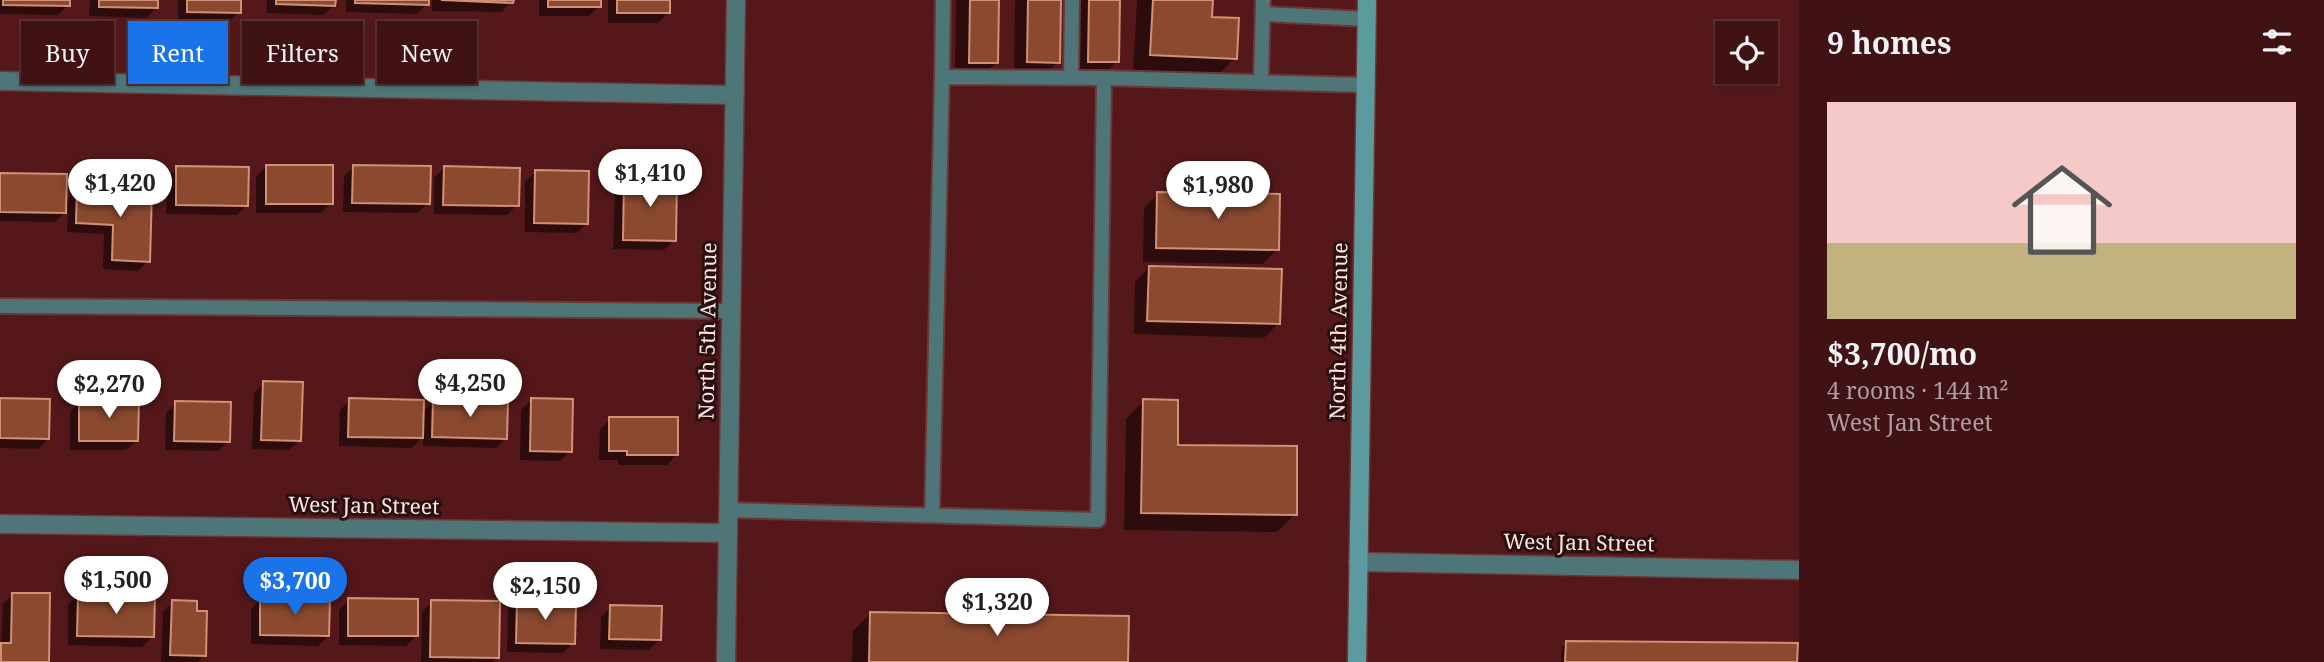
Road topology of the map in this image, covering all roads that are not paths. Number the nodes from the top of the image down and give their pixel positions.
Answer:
1 (736, 0) edge
2 (943, 0) edge
3 (1072, 0) edge
4 (1367, 0) edge
5 (1263, 7) edge
6 (1367, 19) junction
7 (942, 77) junction
8 (1071, 78) junction
9 (1104, 78) junction
10 (0, 81) edge
11 (1261, 82) junction
12 (1366, 85) junction
13 (735, 95) junction
14 (0, 306) edge
15 (731, 311) junction
16 (728, 510) junction
17 (932, 515) junction
18 (0, 524) edge
19 (727, 533) junction
20 (1359, 562) junction
21 (1799, 570) edge
22 (726, 662) edge
23 (1357, 662) edge

1 - 13 street, North 5th Avenue
2 - 7 lane
3 - 8 lane
4 - 6 main road, North 4th Avenue
5 - 6 lane
5 - 11 lane
6 - 12 main road, North 4th Avenue
7 - 8 lane
7 - 17 lane
8 - 9 lane
9 - 11 lane
9 - 17 lane
10 - 13 street
11 - 12 lane
12 - 20 main road, North 4th Avenue
13 - 15 street, North 5th Avenue
14 - 15 lane
15 - 16 street, North 5th Avenue
16 - 17 lane
16 - 19 street, North 5th Avenue
18 - 19 street, West Jan Street
19 - 22 street, North 5th Avenue
20 - 21 street, West Jan Street
20 - 23 main road, North 4th Avenue

